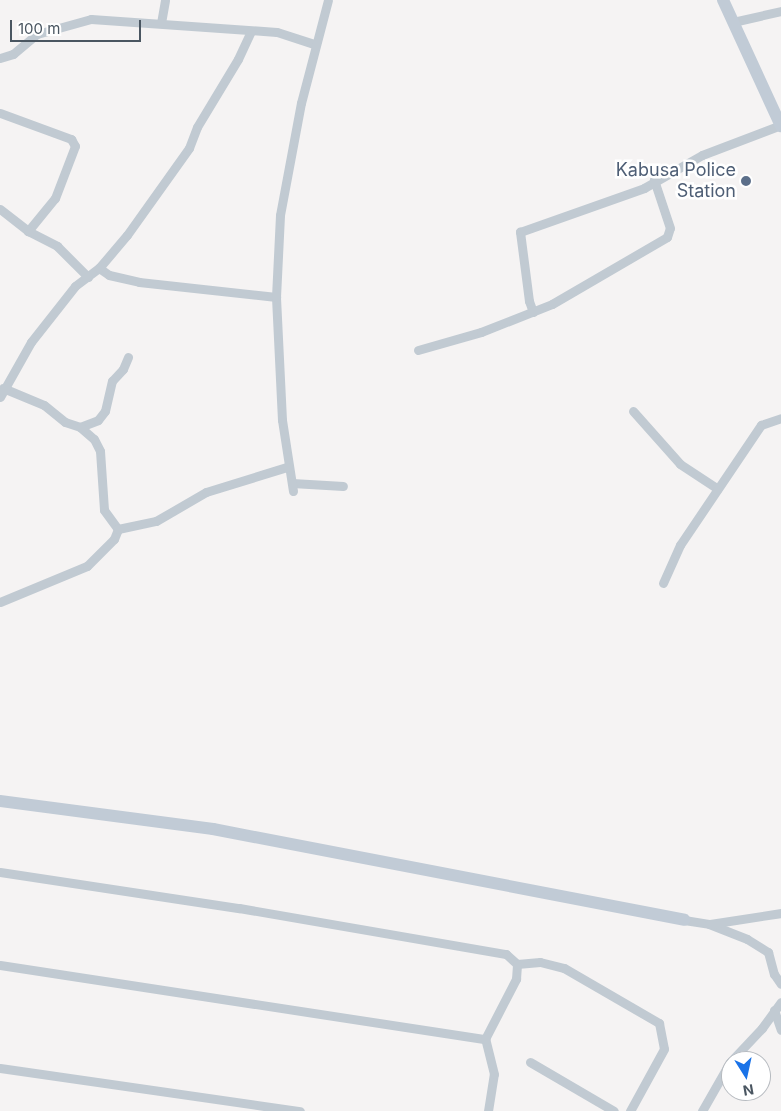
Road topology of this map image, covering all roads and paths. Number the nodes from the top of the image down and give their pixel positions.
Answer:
1 (165, 0) edge
2 (328, 0) edge
3 (722, 0) edge
4 (781, 11) edge
5 (733, 22) junction
6 (161, 23) junction
7 (252, 31) junction
8 (315, 44) junction
9 (0, 58) edge
10 (0, 113) edge
11 (781, 125) edge
12 (654, 180) junction
13 (0, 210) edge
14 (28, 231) junction
15 (99, 268) junction
16 (88, 277) junction
17 (276, 297) junction
18 (533, 312) junction
19 (418, 350) dead end
20 (128, 356) dead end
21 (2, 392) edge
22 (633, 411) dead end
23 (781, 418) edge
24 (80, 427) junction
25 (287, 468) junction
26 (343, 486) dead end
27 (718, 489) junction
28 (118, 529) junction
29 (663, 583) dead end
30 (0, 602) edge
31 (0, 801) edge
32 (0, 872) edge
33 (781, 913) edge
34 (684, 920) joint
35 (709, 924) junction
36 (517, 964) junction
37 (0, 965) edge
38 (781, 984) edge
39 (781, 1002) edge
40 (774, 1010) junction
41 (781, 1030) edge
42 (485, 1039) junction
43 (530, 1062) dead end
44 (0, 1068) edge
45 (300, 1111) edge
46 (488, 1111) edge
47 (614, 1111) edge
48 (630, 1111) edge
49 (702, 1111) edge

1 - 6 street
2 - 8 street
3 - 5 main road
4 - 5 street
5 - 11 main road
6 - 7 street
6 - 9 street
7 - 8 street
7 - 15 street
8 - 17 street
10 - 14 street
11 - 12 street
12 - 18 street
12 - 18 street
13 - 14 street
14 - 16 street
15 - 16 street
15 - 17 street
16 - 21 street
17 - 25 street
18 - 19 street
20 - 24 street
21 - 24 street
22 - 27 street
23 - 27 street
24 - 28 street
25 - 26 street
25 - 28 street
27 - 29 street
28 - 30 street
31 - 34 main road
32 - 36 street
33 - 35 street
34 - 35 street
35 - 38 street
36 - 42 street
36 - 48 street
37 - 42 street
39 - 40 street
40 - 41 street
40 - 49 street
42 - 46 street
43 - 47 street
44 - 45 street

